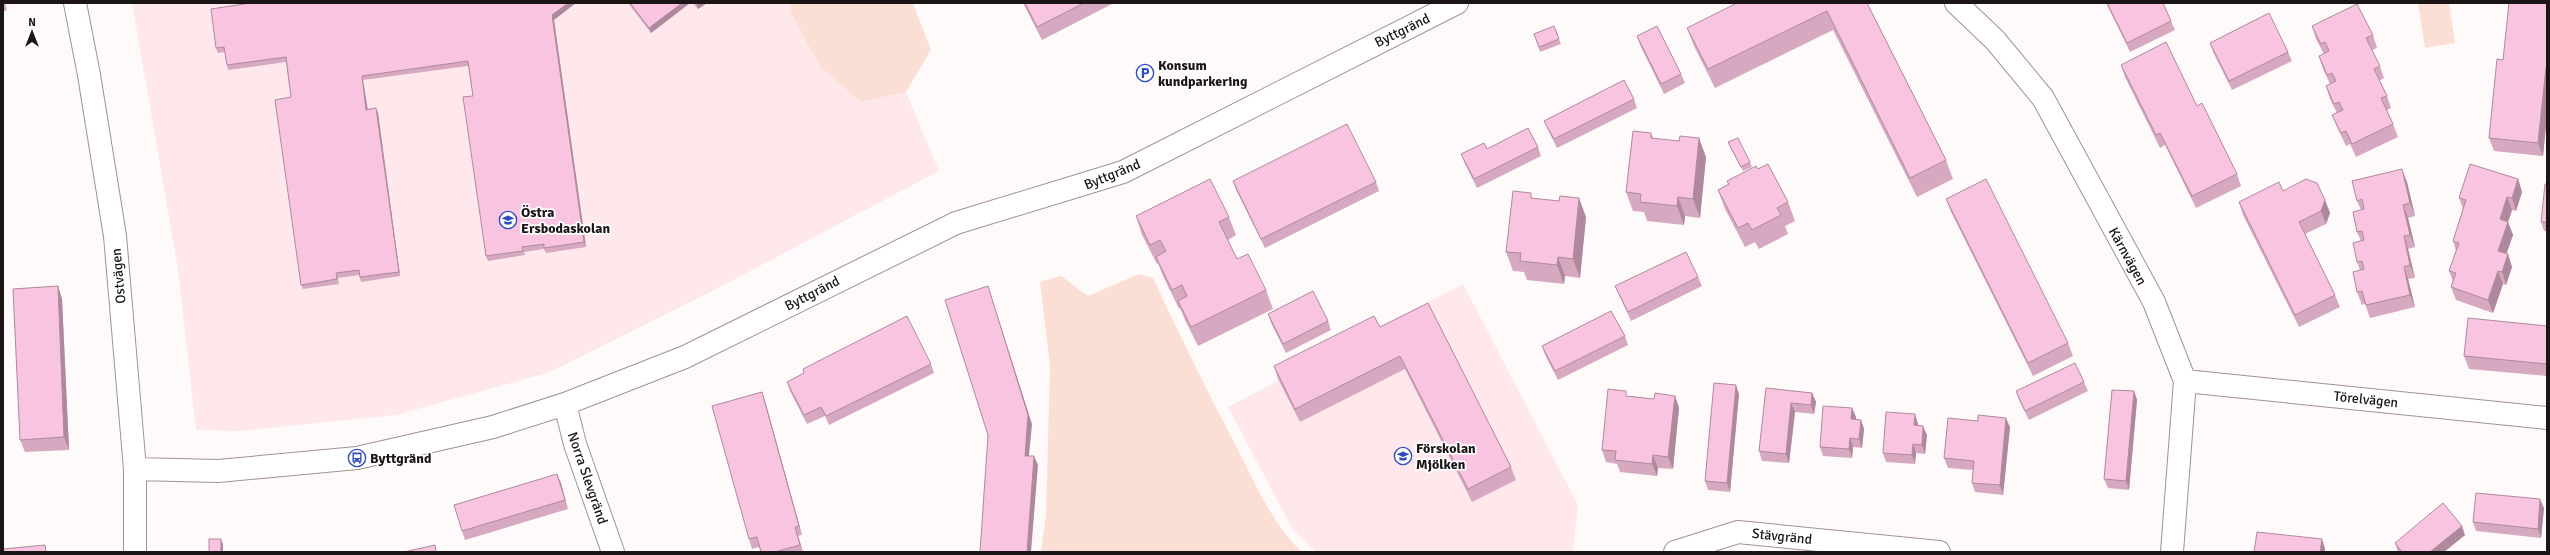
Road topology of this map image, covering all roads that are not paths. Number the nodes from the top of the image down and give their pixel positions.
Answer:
1 (74, 3) edge
2 (1457, 3) edge
3 (1956, 3) edge
4 (2185, 381) junction
5 (564, 404) junction
6 (2547, 418) edge
7 (135, 469) junction
8 (135, 552) edge
9 (613, 552) edge
10 (1675, 552) edge
11 (1939, 552) edge
12 (2172, 552) edge

1 - 7 street, Ostvägen
2 - 5 street, Byttgränd
3 - 4 street, Kärnvägen
4 - 6 street, Törelvägen
4 - 12 street, Kärnvägen
5 - 7 street, Byttgränd
5 - 9 street, Norra Slevgränd
7 - 8 street, Ostvägen
10 - 11 street, Stävgränd

